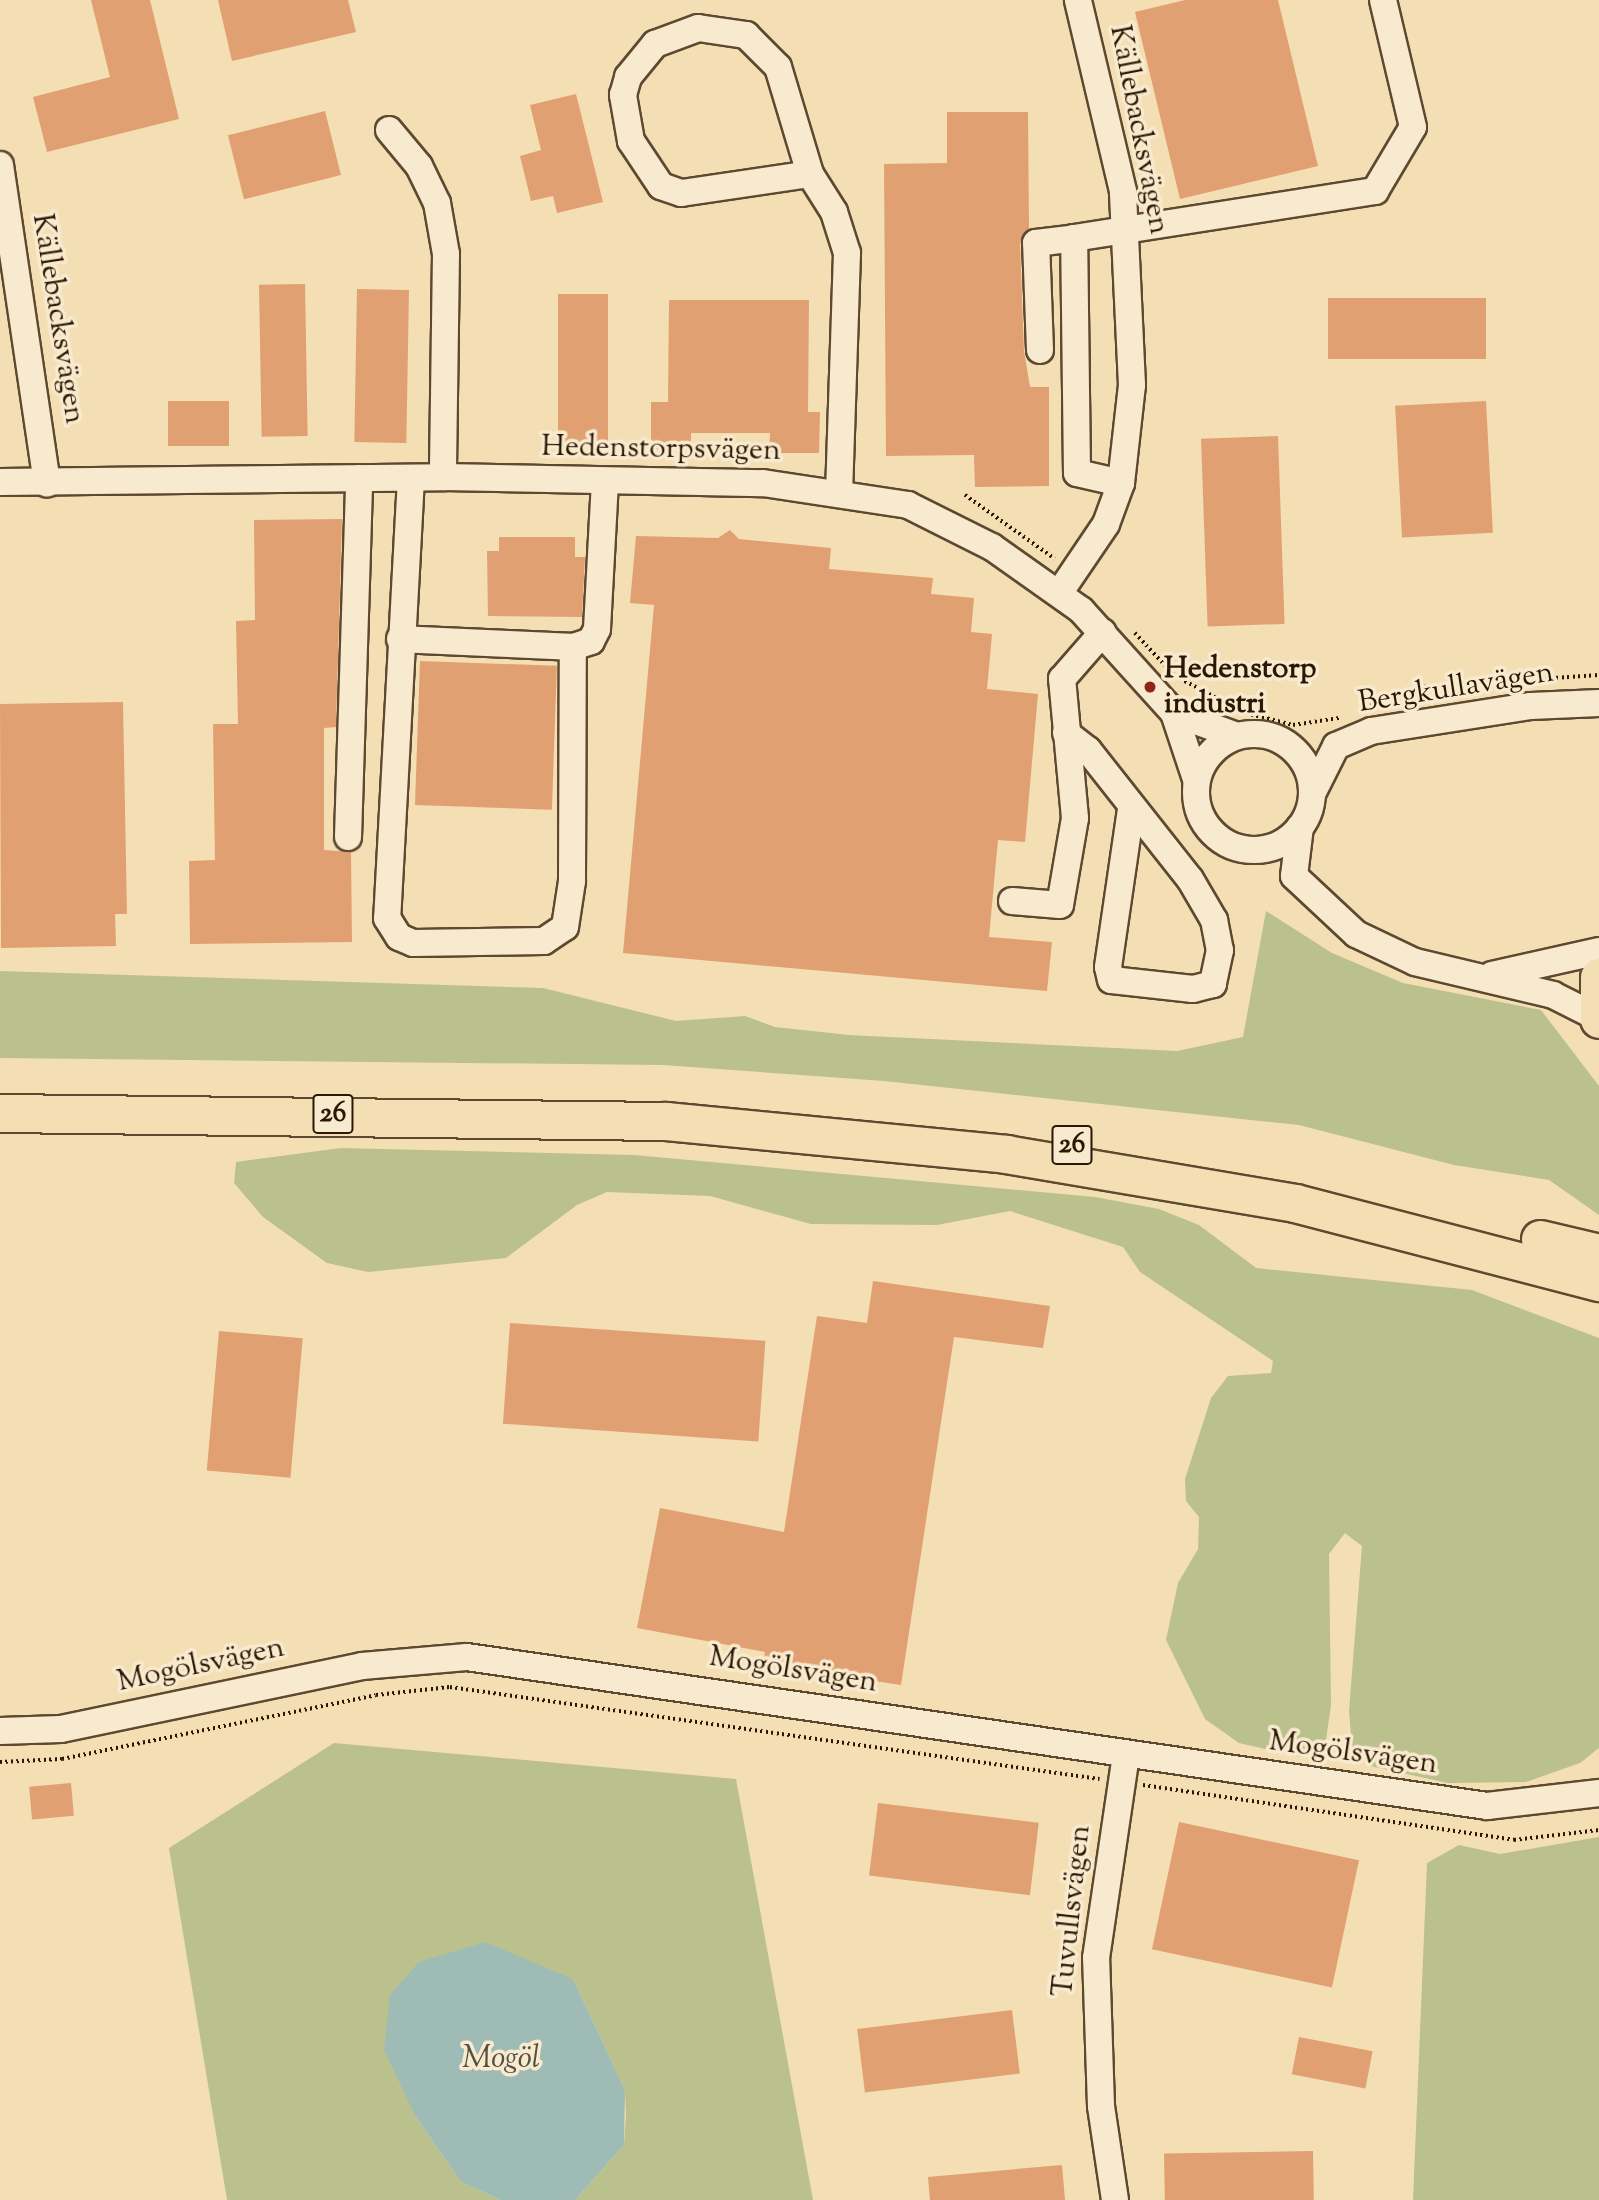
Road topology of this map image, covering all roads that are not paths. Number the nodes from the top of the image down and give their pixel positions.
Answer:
1 (1078, 0) edge
2 (1383, 0) edge
3 (389, 130) dead end
4 (0, 165) edge
5 (810, 174) junction
6 (4, 213) edge
7 (1128, 230) junction
8 (1074, 238) junction
9 (1040, 350) dead end
10 (443, 477) junction
11 (359, 478) junction
12 (411, 478) junction
13 (605, 481) junction
14 (0, 482) edge
15 (1121, 483) junction
16 (47, 484) junction
17 (839, 491) junction
18 (1068, 583) junction
19 (1103, 632) junction
20 (400, 639) junction
21 (573, 647) junction
22 (1599, 703) edge
23 (1174, 713) junction
24 (1066, 733) junction
25 (1237, 737) junction
26 (1336, 746) junction
27 (1293, 749) junction
28 (1196, 779) junction
29 (1312, 794) junction
30 (1131, 809) junction
31 (1300, 827) junction
32 (348, 838) dead end
33 (1241, 850) junction
34 (1294, 876) junction
35 (1012, 901) dead end
36 (1599, 951) edge
37 (1476, 977) junction
38 (1599, 977) edge
39 (1599, 1019) edge
40 (0, 1096) edge
41 (0, 1113) edge
42 (1599, 1253) edge
43 (1599, 1282) edge
44 (0, 1731) edge
45 (1126, 1755) junction
46 (1599, 1778) edge
47 (1588, 1794) edge
48 (1115, 2200) edge

1 - 7 street, Källebacksvägen
2 - 7 street
3 - 10 street
4 - 6 street, Källebacksvägen
5 - 5 street
5 - 17 street
6 - 16 street, Källebacksvägen
7 - 8 street
7 - 15 street, Källebacksvägen
8 - 9 street
8 - 15 street
10 - 12 street, Hedenstorpsvägen
10 - 13 street, Hedenstorpsvägen
11 - 12 street, Hedenstorpsvägen
11 - 16 street, Hedenstorpsvägen
11 - 32 street
12 - 20 street
13 - 17 street, Hedenstorpsvägen
13 - 21 street
14 - 16 street, Hedenstorpsvägen
15 - 18 street, Källebacksvägen
17 - 18 street, Hedenstorpsvägen
18 - 19 street, Hedenstorpsvägen
19 - 23 street, Hedenstorpsvägen
19 - 24 street
20 - 21 street
20 - 21 street
22 - 26 street, Bergkullavägen
23 - 25 street
23 - 28 street, Hedenstorpsvägen
24 - 30 street
24 - 35 street
25 - 27 street
25 - 28 street
26 - 27 street
26 - 29 street, Bergkullavägen
27 - 29 street
28 - 33 street
29 - 31 street
30 - 30 street
31 - 33 street
31 - 34 street
33 - 34 street
34 - 37 street
36 - 37 street
37 - 39 street
38 - 39 highway
40 - 42 highway, 26
41 - 43 highway, 26
44 - 45 street, Mogölsvägen
45 - 47 street, Mogölsvägen
45 - 48 street, Tuvullsvägen
46 - 47 street, Mogölsvägen

